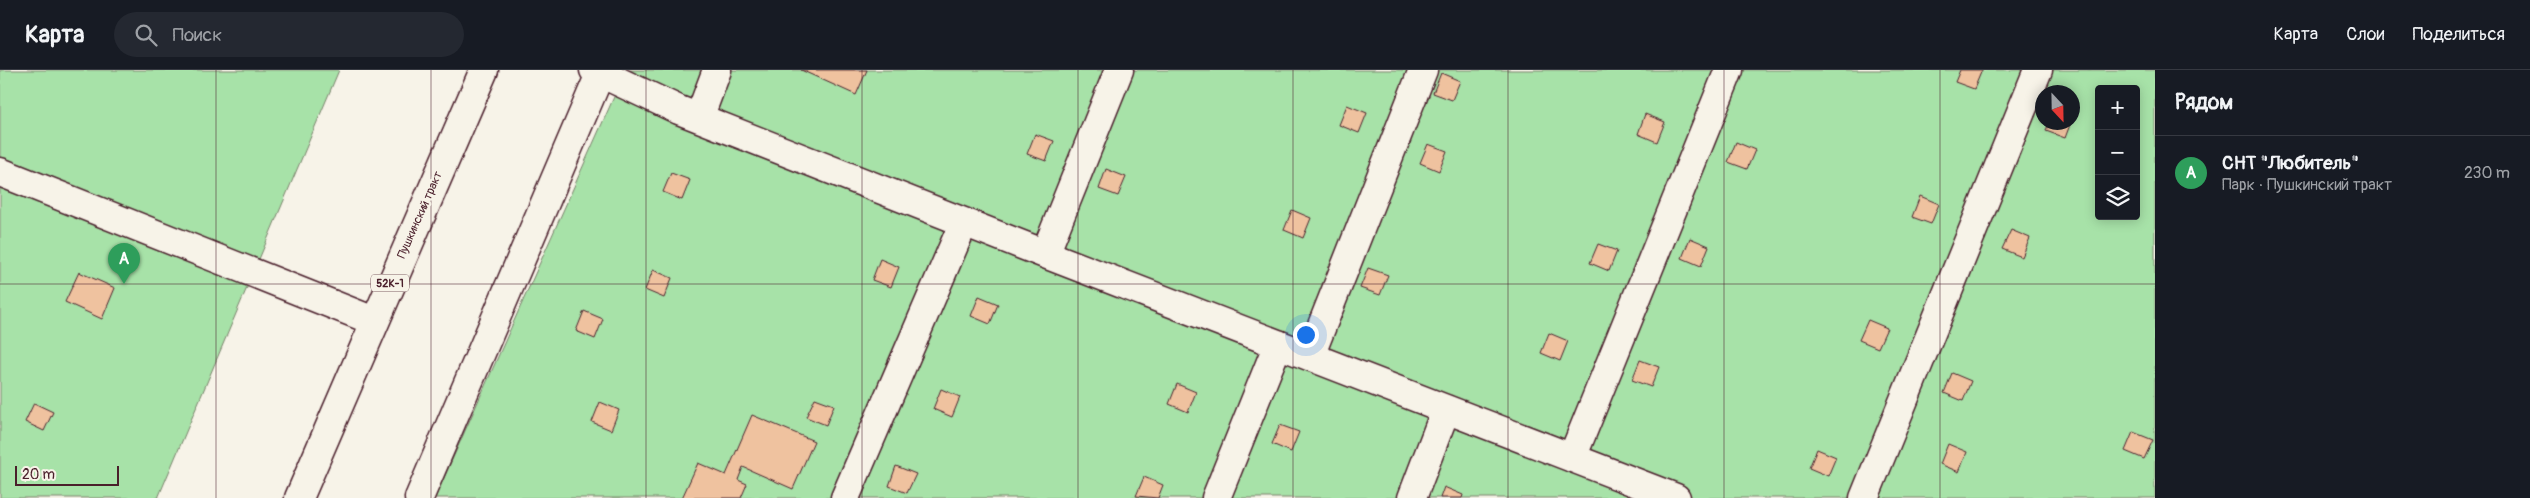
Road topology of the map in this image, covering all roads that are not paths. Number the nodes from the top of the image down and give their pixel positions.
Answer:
1 (484, 70) edge
2 (717, 70) edge
3 (1119, 70) edge
4 (1423, 70) edge
5 (1729, 70) edge
6 (2038, 70) edge
7 (597, 72) edge
8 (699, 118) junction
9 (0, 172) edge
10 (964, 222) junction
11 (1045, 254) junction
12 (374, 321) junction
13 (1278, 344) junction
14 (1310, 356) junction
15 (1446, 409) junction
16 (1572, 458) junction
17 (299, 498) edge
18 (419, 498) edge
19 (844, 498) edge
20 (1216, 498) edge
21 (1412, 498) edge
22 (1676, 498) edge
23 (1864, 498) edge

1 - 12 street, Пушкинский тракт / 52К-1
2 - 8 street
3 - 11 street
4 - 14 street
5 - 16 street
6 - 23 street
7 - 8 street
7 - 18 street
8 - 10 street
9 - 12 street
10 - 11 street
10 - 19 street
11 - 13 street
12 - 17 street, Пушкинский тракт / 52К-1
13 - 14 street
13 - 20 street
14 - 15 street
15 - 16 street
15 - 21 street
16 - 22 street

